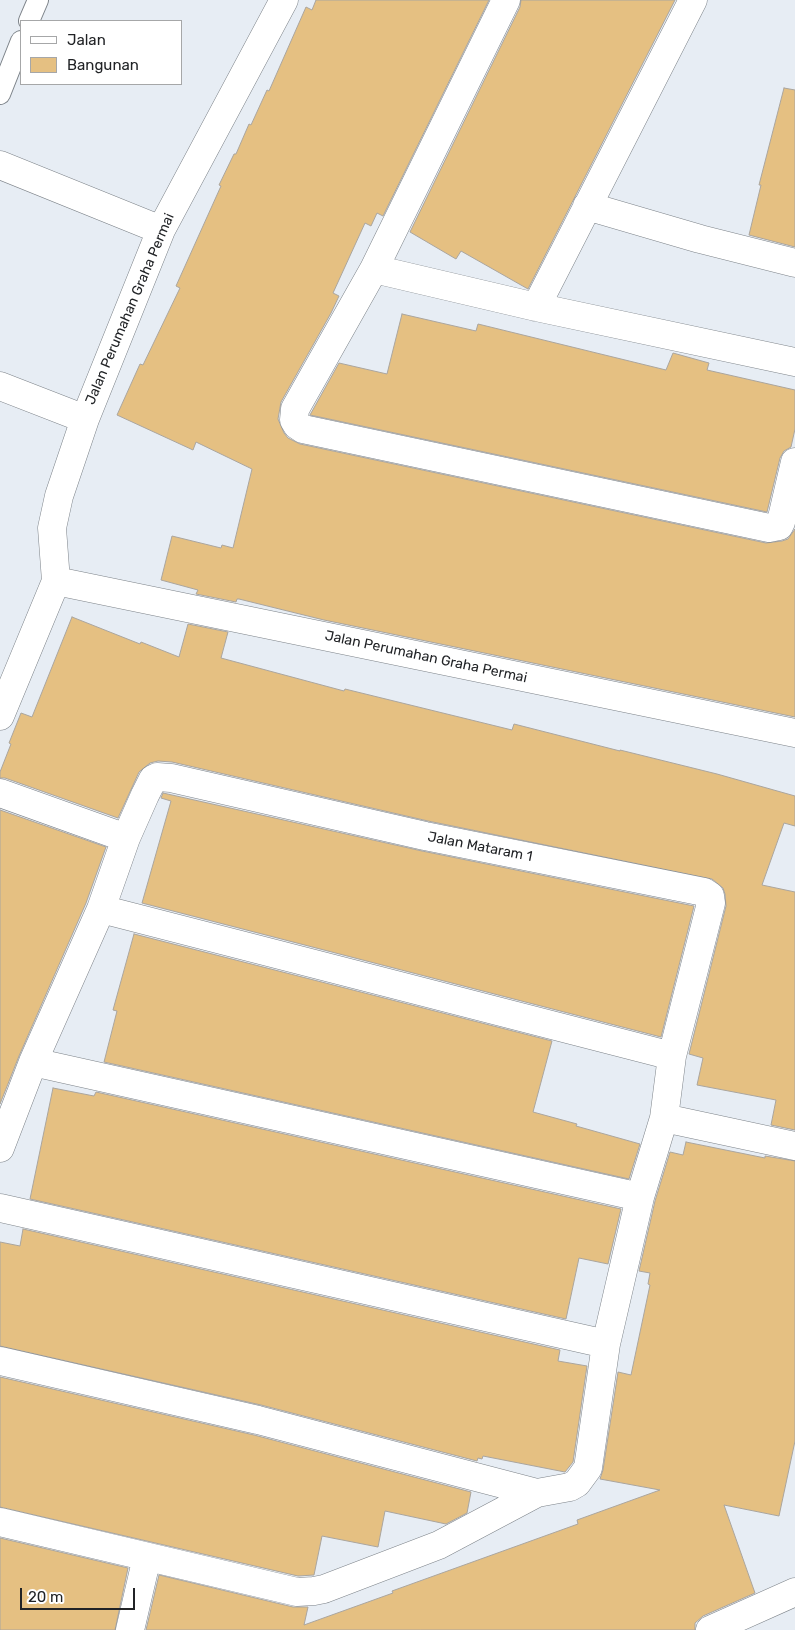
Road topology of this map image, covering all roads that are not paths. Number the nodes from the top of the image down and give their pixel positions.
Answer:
1 (38, 0) edge
2 (284, 0) edge
3 (506, 0) edge
4 (694, 0) edge
5 (29, 20) edge
6 (20, 44) edge
7 (0, 94) edge
8 (0, 165) edge
9 (587, 206) junction
10 (161, 230) junction
11 (795, 263) edge
12 (374, 269) junction
13 (536, 307) junction
14 (795, 362) edge
15 (0, 386) edge
16 (85, 419) junction
17 (795, 462) edge
18 (56, 581) junction
19 (0, 716) edge
20 (795, 733) edge
21 (0, 793) edge
22 (126, 838) junction
23 (101, 909) junction
24 (672, 1056) junction
25 (33, 1062) junction
26 (664, 1118) junction
27 (795, 1146) edge
28 (0, 1148) edge
29 (640, 1197) junction
30 (0, 1208) edge
31 (606, 1344) junction
32 (0, 1361) edge
33 (537, 1493) junction
34 (0, 1522) edge
35 (147, 1557) junction
36 (795, 1592) edge
37 (130, 1630) edge
38 (710, 1630) edge

1 - 5 lane
2 - 10 street, Jalan Perumahan Graha Permai
3 - 12 street
4 - 9 street
6 - 7 lane
8 - 10 street
9 - 11 street
9 - 13 street
10 - 16 street, Jalan Perumahan Graha Permai
12 - 13 street
12 - 17 street
13 - 14 street
15 - 16 street
16 - 18 street, Jalan Perumahan Graha Permai
18 - 19 street, Jalan Perumahan Graha Permai
18 - 20 street, Jalan Perumahan Graha Permai
21 - 22 street
22 - 23 street, Jalan Mataram 1
22 - 24 street, Jalan Mataram 1
23 - 24 street
23 - 25 street, Jalan Mataram 1
24 - 26 street, Jalan Mataram 1
25 - 28 street, Jalan Mataram 1
25 - 29 street
26 - 27 street
26 - 29 street, Jalan Mataram 1
29 - 31 street, Jalan Mataram 1
30 - 31 street
31 - 33 street, Jalan Mataram 1
32 - 33 street
33 - 35 street
34 - 35 street
35 - 37 street
36 - 38 street

